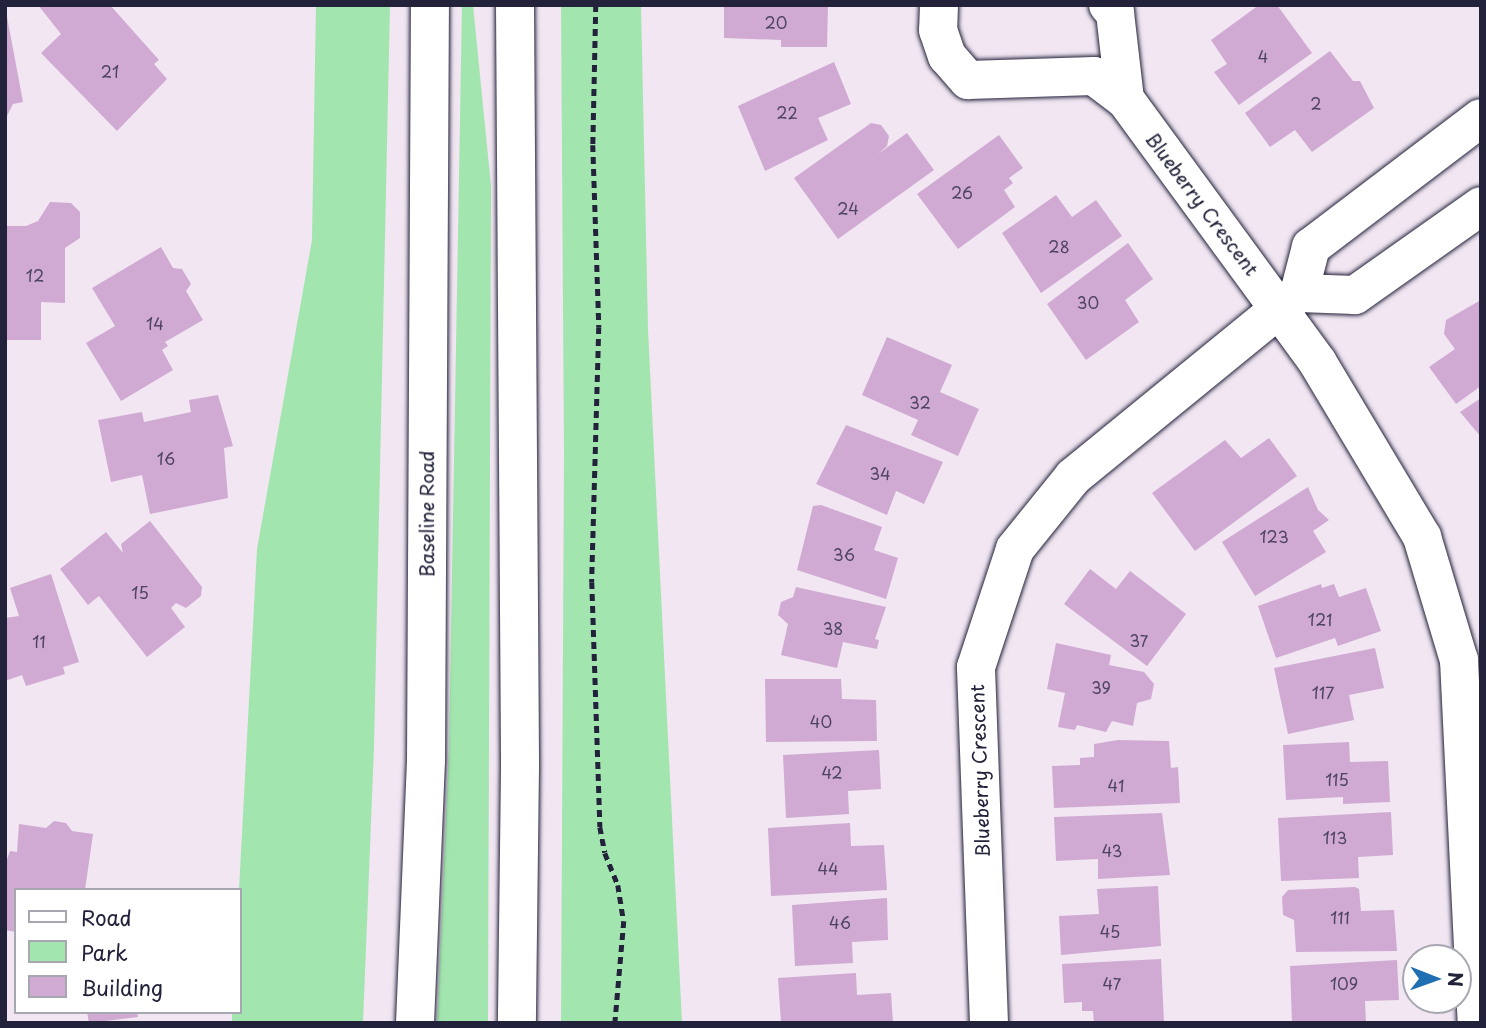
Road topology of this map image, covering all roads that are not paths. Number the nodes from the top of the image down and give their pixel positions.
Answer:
1 (430, 5) edge
2 (515, 5) edge
3 (939, 5) edge
4 (1108, 5) edge
5 (1125, 99) junction
6 (1481, 118) edge
7 (1481, 206) edge
8 (1290, 300) junction
9 (415, 1023) edge
10 (517, 1023) edge
11 (989, 1023) edge
12 (1477, 1023) edge

1 - 9 street, Baseline Road
2 - 10 street
3 - 5 street, Blueberry Crescent
4 - 5 street, Blueberry Crescent
5 - 8 street, Blueberry Crescent
6 - 8 street
7 - 8 street
8 - 11 street, Blueberry Crescent
8 - 12 street, Blueberry Crescent

